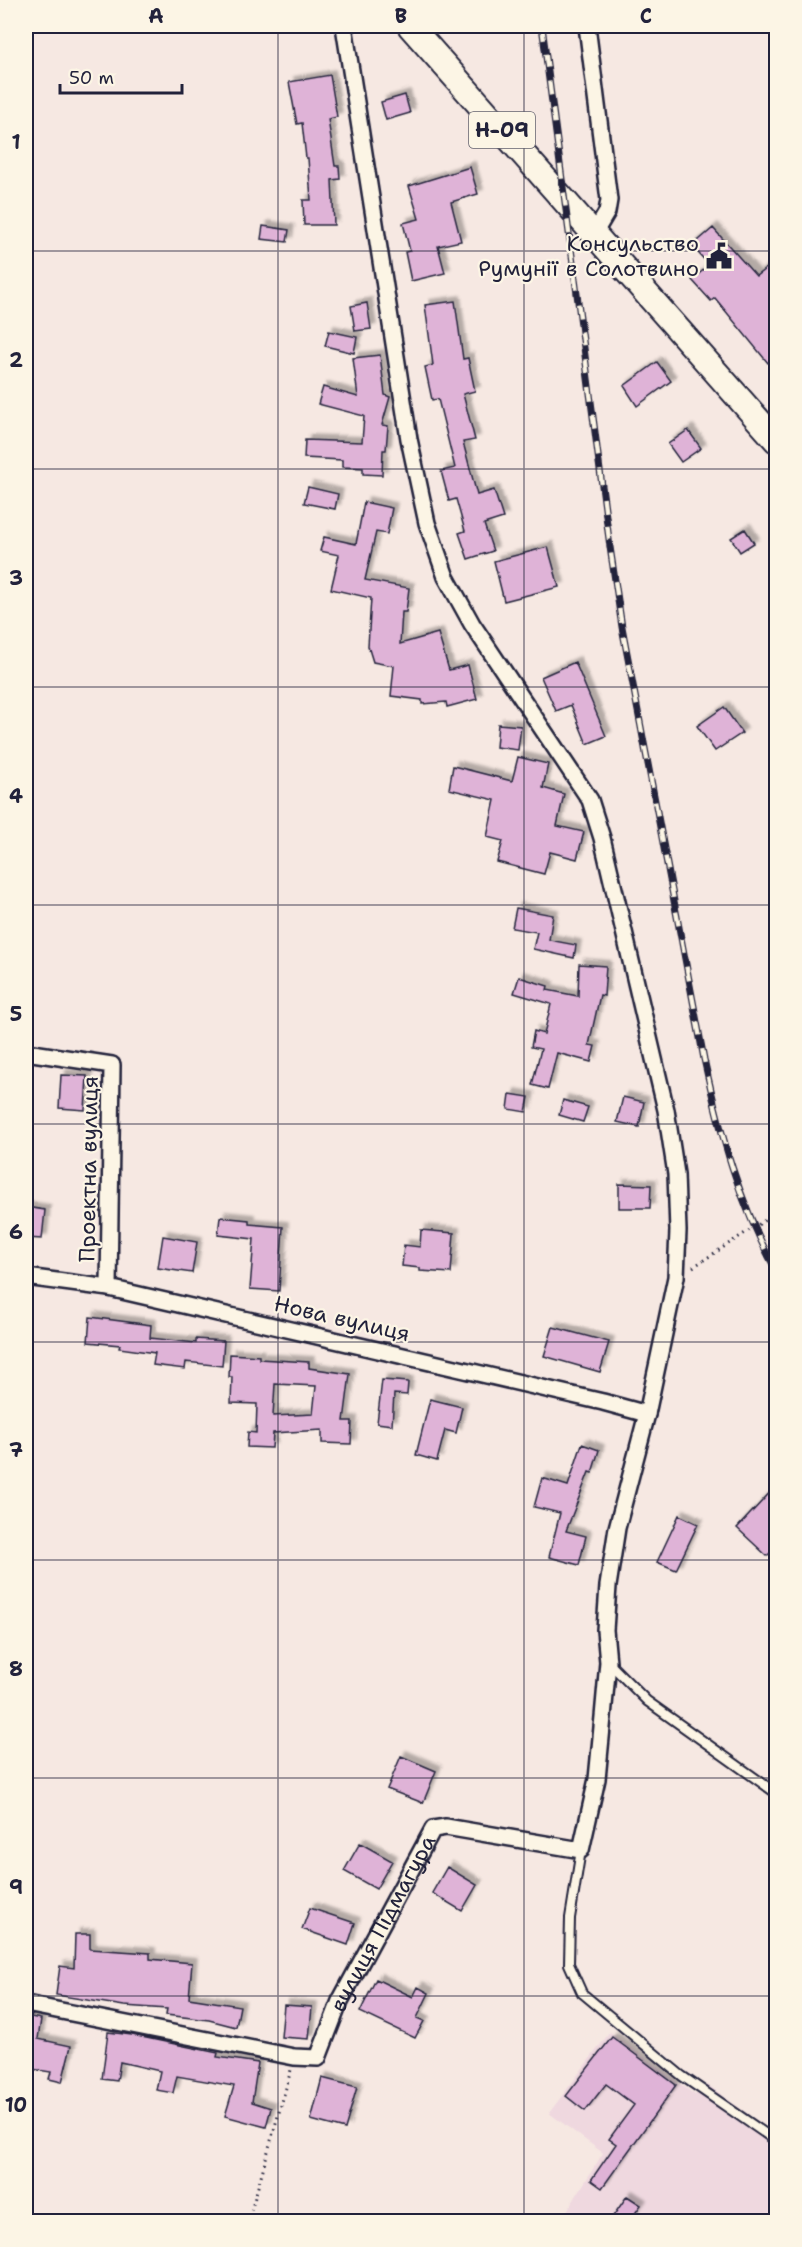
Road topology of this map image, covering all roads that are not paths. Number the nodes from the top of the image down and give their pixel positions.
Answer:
1 (344, 26) edge
2 (410, 26) edge
3 (587, 26) edge
4 (594, 234) junction
5 (777, 441) edge
6 (26, 1052) edge
7 (26, 1277) edge
8 (109, 1288) junction
9 (647, 1414) junction
10 (608, 1662) junction
11 (777, 1792) edge
12 (581, 1850) junction
13 (26, 2004) edge
14 (777, 2140) edge

1 - 9 street
2 - 4 main road, Н-09
3 - 4 street
4 - 5 main road, Н-09
6 - 8 street, Проектна вулиця
7 - 8 street, Нова вулиця
8 - 9 street, Нова вулиця
9 - 10 street
10 - 11 lane
10 - 12 street
12 - 13 street, вулиця Підмагура
12 - 14 lane

